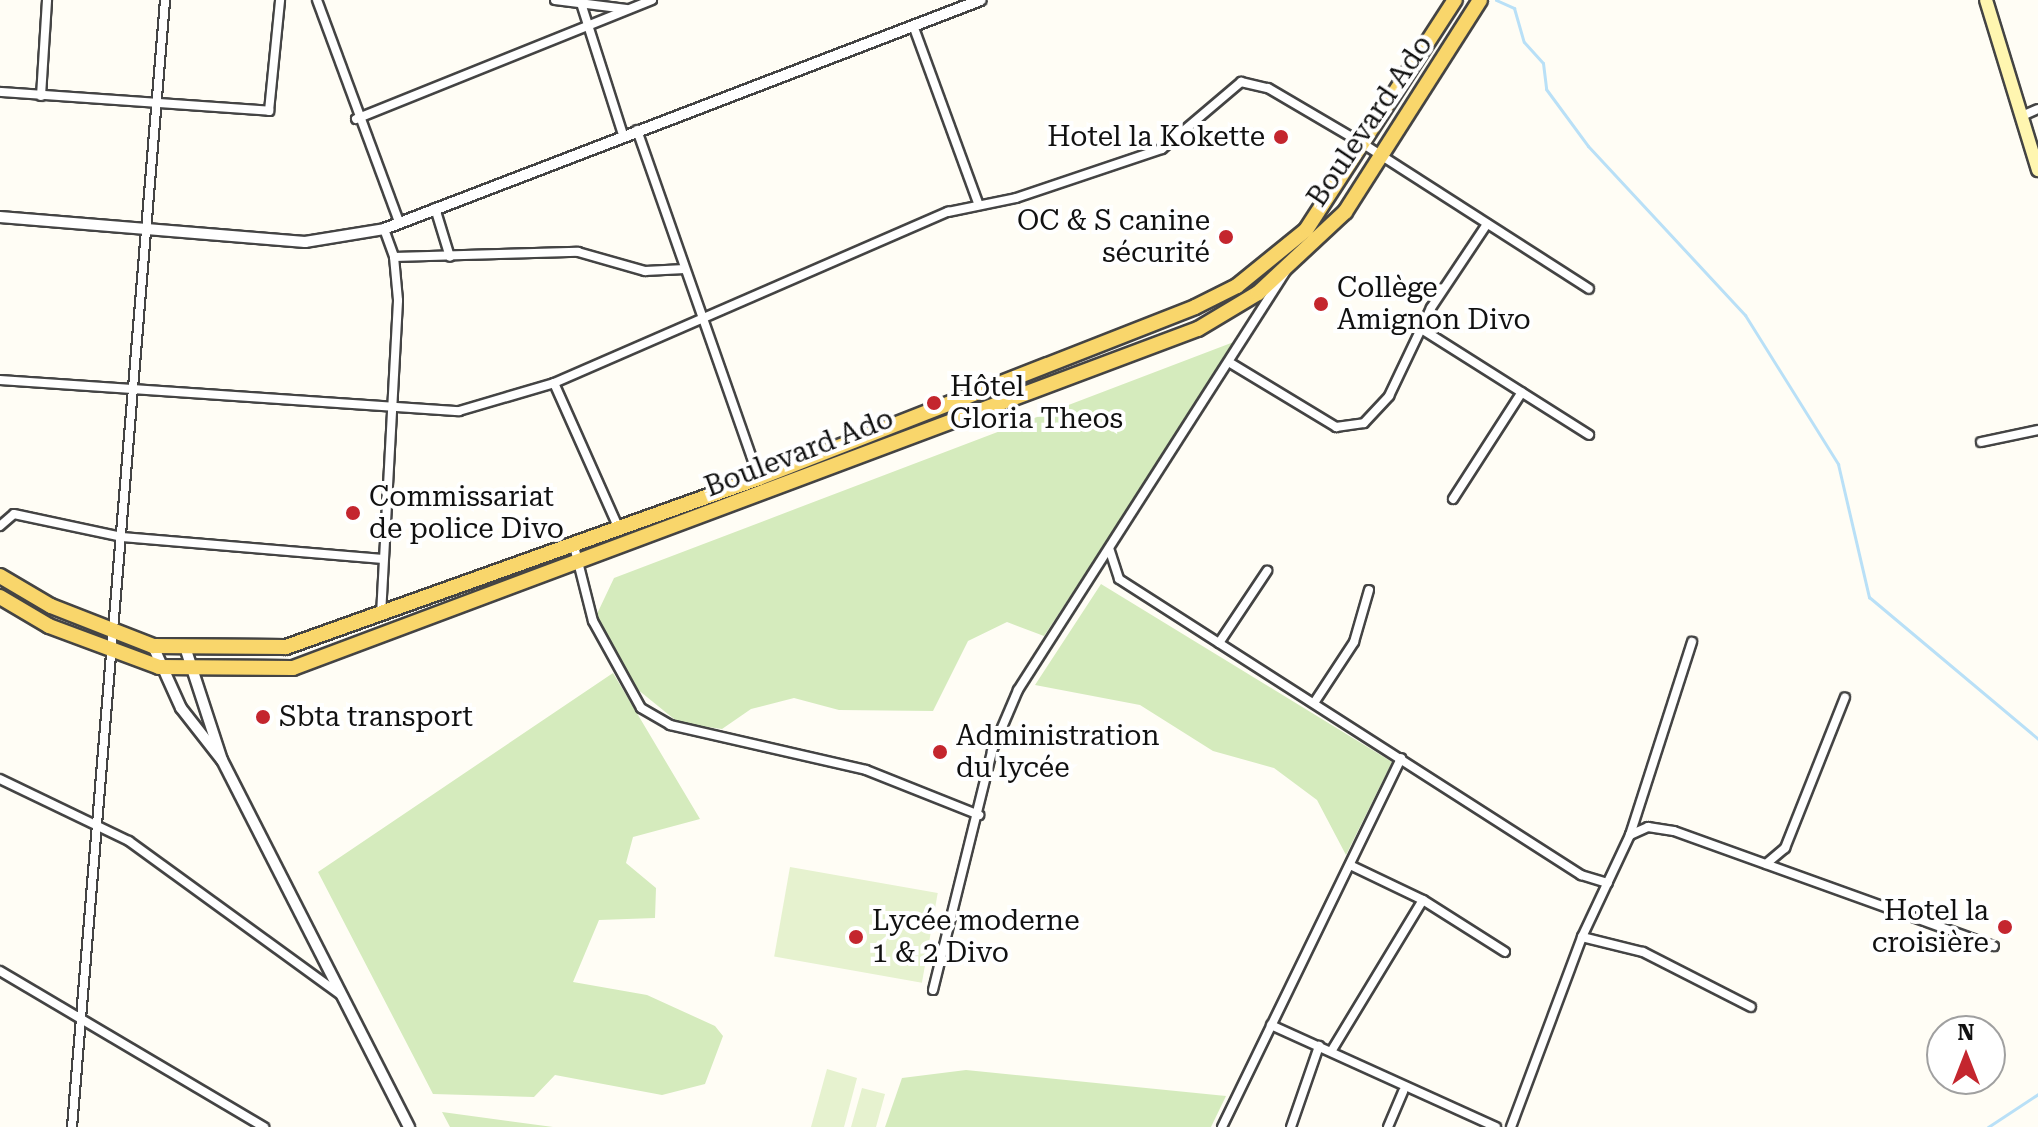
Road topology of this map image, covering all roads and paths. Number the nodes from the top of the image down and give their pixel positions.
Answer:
1 (47, 0) edge
2 (165, 0) edge
3 (280, 0) edge
4 (317, 0) edge
5 (555, 0) edge
6 (652, 0) edge
7 (981, 0) edge
8 (1455, 0) edge
9 (1480, 0) edge
10 (1986, 0) edge
11 (580, 1) edge
12 (629, 9) junction
13 (584, 28) junction
14 (914, 28) junction
15 (0, 92) edge
16 (41, 96) junction
17 (158, 104) junction
18 (2038, 109) edge
19 (2022, 116) junction
20 (356, 119) junction
21 (637, 130) junction
22 (623, 135) junction
23 (1365, 145) junction
24 (1381, 156) junction
25 (2038, 170) edge
26 (978, 203) junction
27 (435, 208) junction
28 (0, 217) edge
29 (399, 222) junction
30 (1487, 224) junction
31 (150, 229) junction
32 (384, 229) junction
33 (394, 257) junction
34 (450, 257) junction
35 (685, 269) junction
36 (1287, 270) junction
37 (1589, 289) dead end
38 (700, 316) junction
39 (1420, 328) junction
40 (1232, 364) junction
41 (0, 380) edge
42 (554, 383) junction
43 (134, 388) junction
44 (1522, 392) junction
45 (390, 412) junction
46 (2038, 430) edge
47 (1589, 435) dead end
48 (1981, 442) dead end
49 (759, 478) junction
50 (1453, 499) dead end
51 (0, 526) edge
52 (619, 530) junction
53 (122, 537) junction
54 (574, 546) junction
55 (1110, 550) junction
56 (383, 559) junction
57 (579, 565) junction
58 (1267, 571) dead end
59 (0, 576) edge
60 (1369, 590) dead end
61 (0, 597) edge
62 (381, 617) junction
63 (117, 634) junction
64 (1692, 642) dead end
65 (1219, 643) junction
66 (153, 646) junction
67 (186, 650) junction
68 (115, 654) junction
69 (159, 667) junction
70 (191, 668) junction
71 (1845, 697) dead end
72 (1314, 703) junction
73 (1401, 758) junction
74 (222, 760) junction
75 (0, 779) edge
76 (979, 815) junction
77 (93, 829) junction
78 (1630, 835) junction
79 (1766, 864) junction
80 (1352, 866) junction
81 (1608, 883) junction
82 (1423, 900) junction
83 (1582, 937) junction
84 (1994, 946) dead end
85 (1505, 952) dead end
86 (0, 971) edge
87 (933, 990) dead end
88 (346, 999) junction
89 (1751, 1007) dead end
90 (83, 1017) junction
91 (1271, 1025) junction
92 (1319, 1046) junction
93 (1332, 1050) junction
94 (1403, 1091) junction
95 (72, 1127) edge
96 (264, 1127) edge
97 (409, 1127) edge
98 (1222, 1127) edge
99 (1291, 1127) edge
100 (1388, 1127) edge
101 (1496, 1127) edge
102 (1511, 1127) edge

1 - 16 street
2 - 17 street
3 - 17 street
4 - 20 street
5 - 11 street
6 - 12 street
7 - 14 street
8 - 23 main road, Boulevard Ado
9 - 24 main road, Boulevard Ado
10 - 19 main road
11 - 12 street
11 - 13 street
12 - 13 street
13 - 20 street
13 - 22 street
14 - 21 street
14 - 26 street
15 - 16 street
16 - 17 street
17 - 31 street
18 - 19 street
19 - 25 main road
20 - 29 street
21 - 22 street
21 - 35 street
22 - 27 street
23 - 24 street
23 - 26 street
23 - 49 main road, Boulevard Ado
24 - 30 street
24 - 36 main road, Boulevard Ado
26 - 38 street
27 - 29 street
27 - 34 street
28 - 31 street
29 - 32 street
30 - 37 street
30 - 39 street
31 - 32 street
31 - 43 street
32 - 33 street
33 - 34 street
33 - 45 street
34 - 35 street
35 - 38 street
36 - 40 street
36 - 57 main road, Boulevard Ado
38 - 42 street
38 - 49 street
39 - 40 street
39 - 44 street
40 - 55 street
41 - 43 street
42 - 45 street
42 - 52 street
43 - 45 street
43 - 53 street
44 - 47 street
44 - 50 street
45 - 56 street
46 - 48 street
49 - 52 main road, Boulevard Ado
51 - 53 street
52 - 54 main road, Boulevard Ado
53 - 56 street
53 - 63 street
54 - 57 street
54 - 62 main road, Boulevard Ado
55 - 65 street
55 - 76 street
56 - 62 street
57 - 70 main road, Boulevard Ado
57 - 76 street
58 - 65 street
59 - 63 main road, Boulevard Ado
60 - 72 street
61 - 68 main road, Boulevard Ado
62 - 67 main road, Boulevard Ado
63 - 66 main road, Boulevard Ado
63 - 68 street
64 - 78 street
65 - 72 street
66 - 67 main road, Boulevard Ado
66 - 69 street
67 - 70 street
68 - 69 main road, Boulevard Ado
68 - 77 street
69 - 70 main road, Boulevard Ado
69 - 74 street
70 - 74 street
71 - 79 street
72 - 73 street
73 - 80 street
73 - 81 street
74 - 88 street
75 - 77 street
76 - 87 street
77 - 88 street
77 - 90 street
78 - 79 street
78 - 81 street
79 - 84 street
80 - 82 street
80 - 91 street
81 - 83 street
82 - 85 street
82 - 93 street
83 - 89 street
83 - 102 street
86 - 90 street
88 - 97 street
90 - 95 street
90 - 96 street
91 - 92 street
91 - 98 street
92 - 93 street
92 - 99 street
93 - 94 street
94 - 100 street
94 - 101 street

